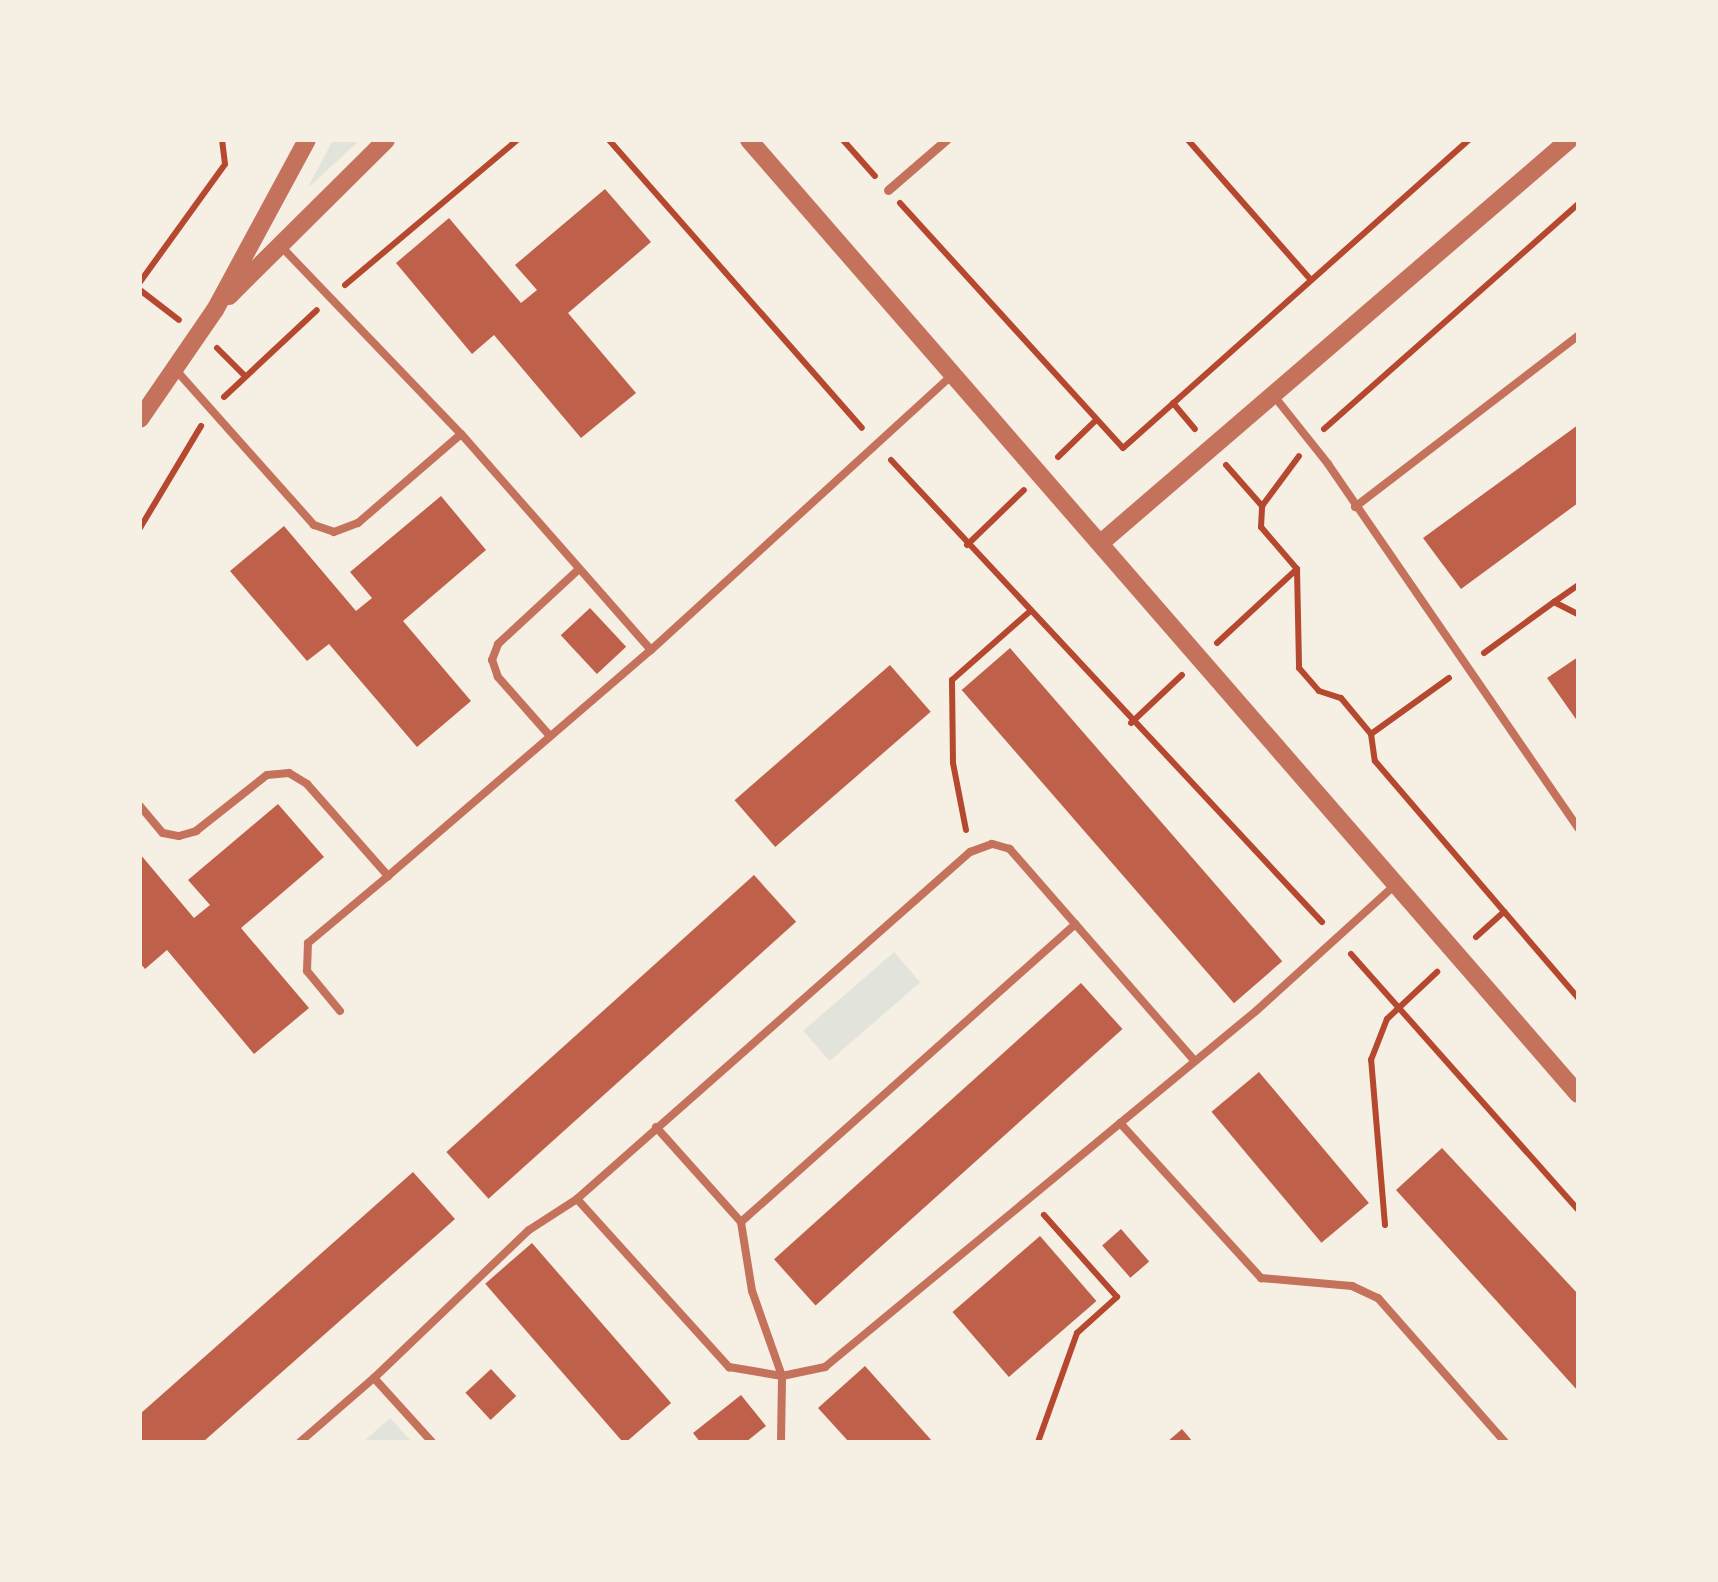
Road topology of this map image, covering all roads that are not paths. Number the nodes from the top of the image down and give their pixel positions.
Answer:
1 (307, 140) edge
2 (386, 140) edge
3 (749, 140) edge
4 (946, 140) edge
5 (1569, 140) edge
6 (888, 190) road end
7 (261, 225) junction
8 (280, 245) junction
9 (215, 310) junction
10 (1578, 336) edge
11 (174, 369) junction
12 (954, 373) junction
13 (1274, 396) junction
14 (140, 419) edge
15 (461, 434) junction
16 (1355, 507) junction
17 (1103, 541) junction
18 (580, 569) junction
19 (651, 650) junction
20 (550, 736) junction
21 (140, 806) edge
22 (1578, 828) edge
23 (388, 876) junction
24 (1396, 885) junction
25 (1075, 924) junction
26 (340, 1011) dead end
27 (1193, 1059) junction
28 (1578, 1094) edge
29 (1120, 1123) junction
30 (656, 1127) junction
31 (577, 1199) junction
32 (741, 1222) junction
33 (782, 1376) junction
34 (374, 1378) junction
35 (300, 1442) edge
36 (432, 1442) edge
37 (782, 1442) edge
38 (1505, 1442) edge

1 - 7 street
2 - 8 street
3 - 12 street
4 - 6 street
5 - 13 street
7 - 8 street
7 - 9 street
8 - 9 street
8 - 15 lane
9 - 11 street
10 - 16 lane
11 - 14 street
11 - 15 lane
12 - 17 street
12 - 19 lane
13 - 16 lane
13 - 17 street
15 - 18 lane
16 - 22 lane
17 - 24 street
18 - 19 lane
18 - 20 lane
19 - 20 lane
20 - 23 lane
21 - 23 lane
23 - 26 lane
24 - 27 lane
24 - 28 street
25 - 27 lane
25 - 30 lane
25 - 32 lane
27 - 29 lane
29 - 33 lane
29 - 38 lane
30 - 31 lane
30 - 32 lane
31 - 33 lane
31 - 34 lane
32 - 33 lane
33 - 37 lane
34 - 35 lane
34 - 36 lane

